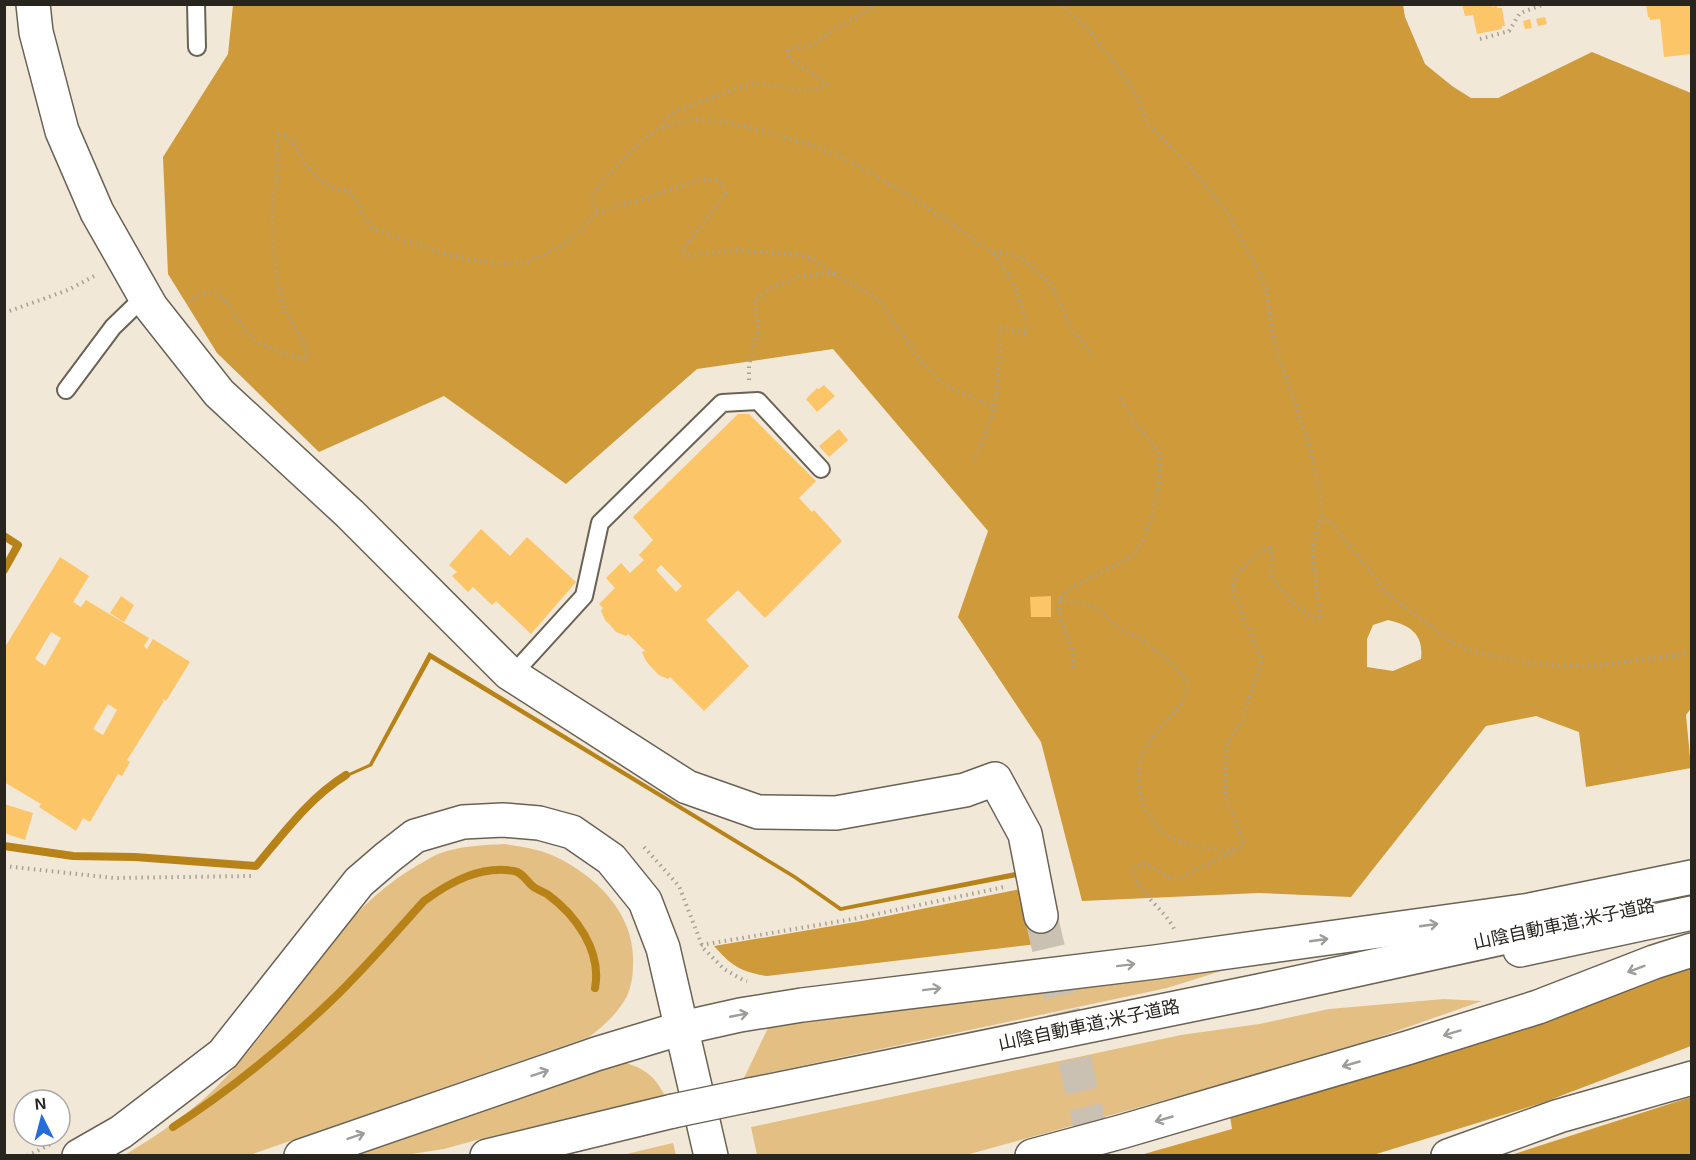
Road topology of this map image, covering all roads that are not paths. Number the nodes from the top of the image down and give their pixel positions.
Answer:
1 (33, 4) edge
2 (196, 4) edge
3 (197, 46) dead end
4 (145, 296) junction
5 (66, 390) dead end
6 (821, 469) dead end
7 (512, 675) junction
8 (1692, 877) edge
9 (1692, 896) edge
10 (1692, 913) edge
11 (1041, 916) tunnel mouth
12 (1692, 950) edge
13 (682, 1028) junction
14 (1692, 1078) edge
15 (751, 1102) junction
16 (674, 1118) junction
17 (72, 1147) edge
18 (301, 1155) edge
19 (487, 1155) edge
20 (546, 1155) edge
21 (711, 1155) edge
22 (1032, 1155) edge
23 (1448, 1155) edge

1 - 4 main road
2 - 3 lane
4 - 5 lane
4 - 7 main road
6 - 7 lane
7 - 11 main road
13 -> 8 main road
9 - 15 main road, 山陰自動車道;米子道路
10 - 15 main road, 山陰自動車道;米子道路
12 -> 22 main road
13 - 17 main road
18 -> 13 main road
13 - 21 main road
14 - 23 main road
15 - 16 main road, 山陰自動車道;米子道路, bridge
16 - 19 main road, 山陰自動車道;米子道路
16 - 20 main road, 山陰自動車道;米子道路

